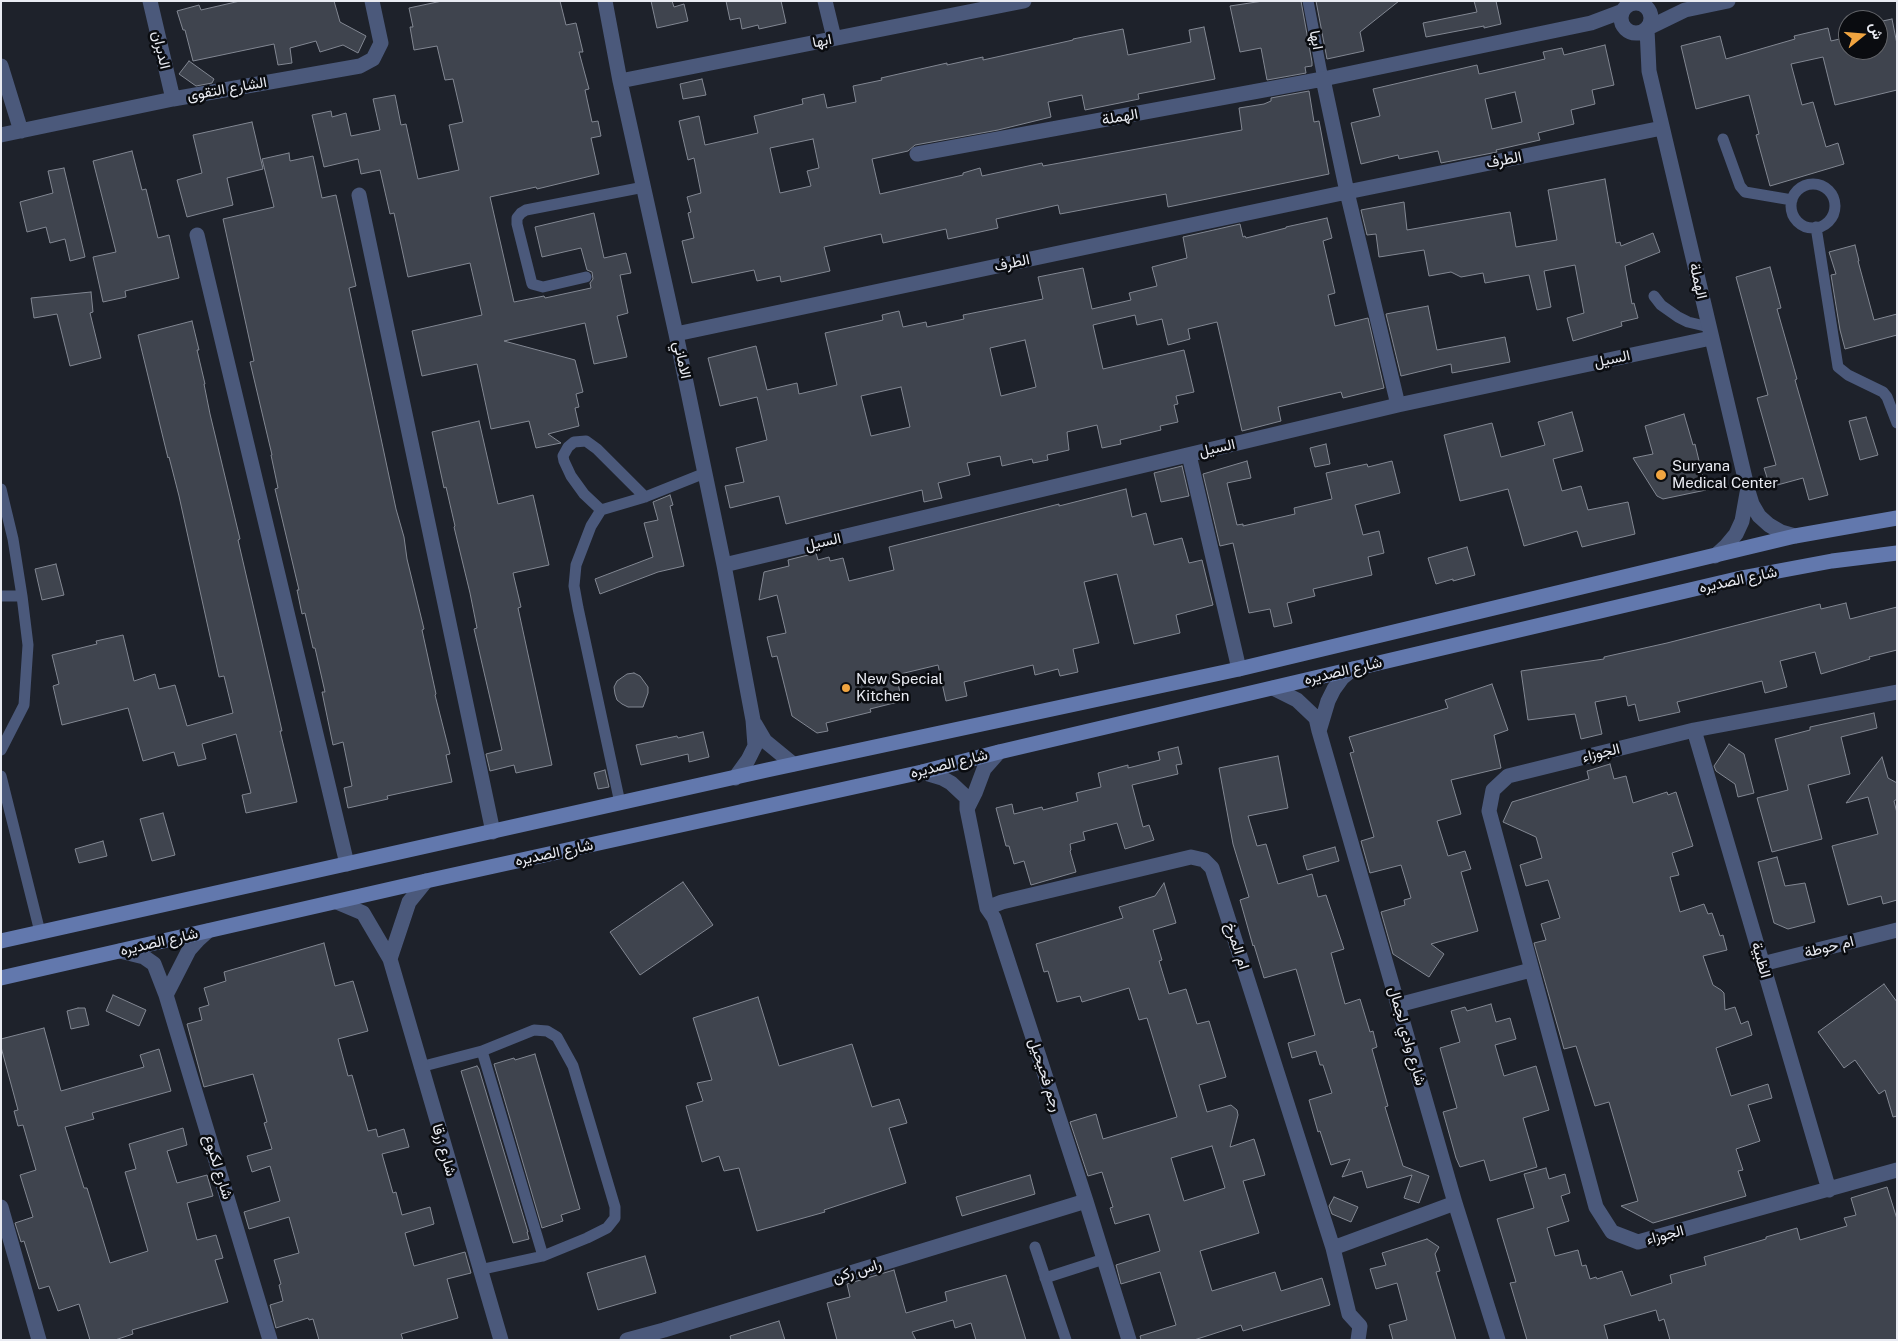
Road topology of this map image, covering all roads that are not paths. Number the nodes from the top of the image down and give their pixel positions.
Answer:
1 (150, 1) edge
2 (372, 1) edge
3 (605, 1) edge
4 (826, 1) edge
5 (1024, 1) edge
6 (1308, 1) edge
7 (1728, 1) edge
8 (1644, 4) edge
9 (1624, 7) edge
10 (1685, 10) junction
11 (1591, 23) junction
12 (1648, 28) junction
13 (1627, 30) junction
14 (834, 38) junction
15 (1, 66) edge
16 (1649, 71) junction
17 (1323, 80) junction
18 (620, 81) junction
19 (172, 99) junction
20 (1662, 128) junction
21 (21, 131) junction
22 (1, 135) edge
23 (1723, 139) dead end
24 (917, 154) dead end
25 (644, 187) junction
26 (1347, 192) junction
27 (360, 195) dead end
28 (1792, 200) junction
29 (1816, 228) junction
30 (197, 235) dead end
31 (586, 277) dead end
32 (1654, 296) dead end
33 (1710, 332) junction
34 (676, 334) junction
35 (1398, 405) junction
36 (1897, 423) edge
37 (1189, 455) junction
38 (705, 473) junction
39 (1, 489) edge
40 (1748, 491) junction
41 (645, 497) junction
42 (601, 510) junction
43 (1897, 518) edge
44 (1795, 536) junction
45 (1897, 553) edge
46 (1715, 556) junction
47 (724, 565) junction
48 (1, 596) edge
49 (22, 596) junction
50 (1239, 669) junction
51 (1353, 669) junction
52 (1274, 688) junction
53 (1897, 692) edge
54 (753, 720) junction
55 (1694, 730) junction
56 (1319, 731) junction
57 (2, 746) edge
58 (999, 752) junction
59 (793, 764) junction
60 (922, 772) junction
61 (1, 776) edge
62 (735, 778) junction
63 (620, 804) junction
64 (967, 809) junction
65 (493, 832) junction
66 (347, 864) junction
67 (426, 881) junction
68 (337, 902) junction
69 (987, 908) junction
70 (1897, 930) edge
71 (208, 931) junction
72 (40, 932) junction
73 (1, 941) edge
74 (120, 951) junction
75 (390, 960) junction
76 (1762, 964) junction
77 (1531, 970) junction
78 (1, 978) edge
79 (166, 995) junction
80 (1398, 1005) junction
81 (482, 1051) junction
82 (420, 1067) junction
83 (1897, 1170) edge
84 (1829, 1190) junction
85 (1086, 1201) junction
86 (1455, 1203) junction
87 (1, 1207) edge
88 (1035, 1247) dead end
89 (1333, 1248) junction
90 (543, 1256) junction
91 (1104, 1259) junction
92 (479, 1270) junction
93 (1045, 1278) junction
94 (666, 1335) edge
95 (39, 1340) edge
96 (270, 1340) edge
97 (500, 1340) edge
98 (627, 1340) edge
99 (1066, 1340) edge
100 (1129, 1340) edge
101 (1358, 1340) edge
102 (1498, 1340) edge

1 - 19 street, الدبران
2 - 19 street, الشارع التقوى
3 - 18 street, الاماني
4 - 14 street
5 - 14 street, ابها
6 - 17 lane, ابها
7 - 10 street
8 - 9 street
8 - 10 street
8 - 12 street
9 - 11 street, الهملة
9 - 13 street
10 - 12 street
11 - 13 street, الهملة
11 - 17 street, الهملة
12 - 13 street
12 - 16 street, الهملة
13 - 16 street, الهملة
14 - 18 street, ابها
15 - 21 street
16 - 20 street, الهملة
17 - 24 street, الهملة
17 - 26 street
18 - 25 street, الاماني
19 - 21 street, الشارع التقوى
20 - 26 street, الطرف
20 - 33 street, الهملة
21 - 22 street, الشارع التقوى
23 - 28 lane
25 - 31 lane
25 - 34 street, الاماني
26 - 34 street, الطرف
26 - 35 street
27 - 65 street
28 - 29 lane
28 - 29 lane
29 - 36 lane
30 - 66 street
32 - 33 lane
33 - 35 street, السيل
33 - 40 street, الهملة
34 - 38 street, الاماني
35 - 37 street, السيل
37 - 47 street, السيل
37 - 50 street
38 - 41 lane
38 - 47 street, الاماني
39 - 49 lane
40 - 44 street, الهملة
40 - 46 street, الهملة
41 - 42 lane
41 - 42 lane
42 - 63 lane
43 - 44 main road, شارع الصديره
44 - 46 main road, شارع الصديره
45 - 51 main road, شارع الصديره
46 - 50 main road, شارع الصديره
47 - 54 street, الاماني
48 - 49 lane
49 - 57 lane
50 - 59 main road, شارع الصديره
51 - 52 main road, شارع الصديره
51 - 56 street
52 - 56 street, شارع وادي لجمال
52 - 58 main road, شارع الصديره
53 - 55 street, الجوزاء
54 - 59 street, الاماني
54 - 62 street, الاماني
55 - 76 street, الظبية
55 - 77 street, الجوزاء
56 - 80 street, شارع وادي لجمال
58 - 60 main road, شارع الصديره
58 - 64 street
59 - 62 main road, شارع الصديره
60 - 64 street, رجم فحيحيل
60 - 67 main road, شارع الصديره
61 - 72 lane
62 - 63 main road, شارع الصديره
63 - 65 main road, شارع الصديره
64 - 69 street, رجم فحيحيل
65 - 66 main road, شارع الصديره
66 - 72 main road, شارع الصديره
67 - 68 main road, شارع الصديره
67 - 75 street
68 - 71 main road, شارع الصديره
68 - 75 street, شارع زرقا
69 - 85 street, رجم فحيحيل
69 - 89 street, ام المرخ
70 - 76 street, ام حوطة
71 - 74 main road, شارع الصديره
71 - 79 street
72 - 73 main road, شارع الصديره
74 - 78 main road, شارع الصديره
74 - 79 street, شارع لكبوع
75 - 82 street, شارع زرقا
76 - 84 street, الظبية
77 - 80 street
77 - 84 street, الجوزاء
79 - 96 street, شارع لكبوع
80 - 86 street, شارع وادي لجمال
81 - 82 lane
81 - 90 lane
81 - 90 lane
82 - 92 street, شارع زرقا
83 - 84 street, الجوزاء
85 - 91 street, رجم فحيحيل
85 - 94 street, راس ركن
86 - 89 street
86 - 102 street, شارع وادي لجمال
87 - 95 street
88 - 93 lane
89 - 101 street, ام المرخ
90 - 92 lane
91 - 93 lane
91 - 100 street, رجم فحيحيل
92 - 97 street, شارع زرقا
93 - 99 lane
94 - 98 street, راس ركن

